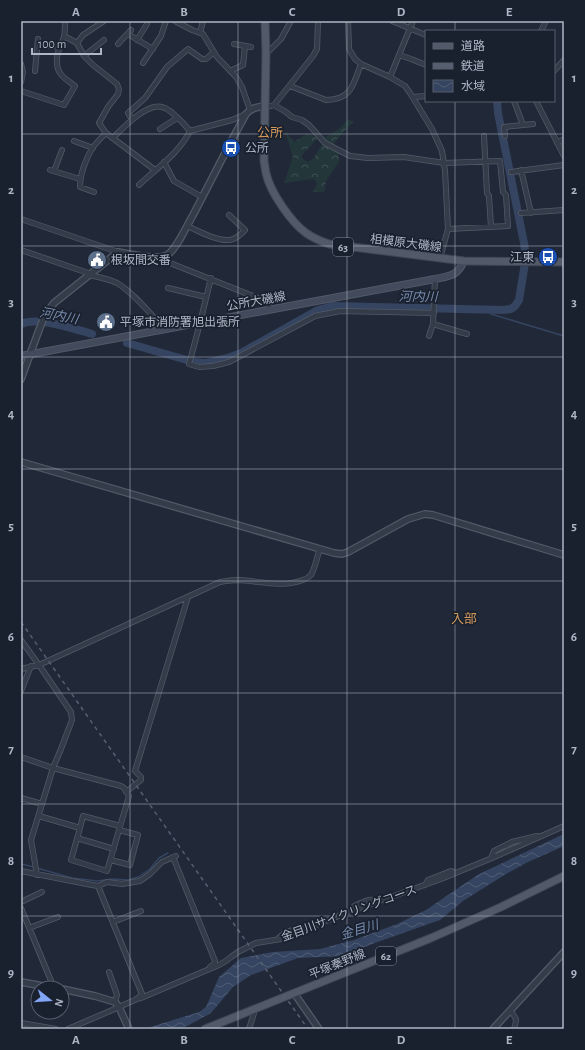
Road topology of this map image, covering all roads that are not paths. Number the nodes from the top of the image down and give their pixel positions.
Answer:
1 (65, 21) edge
2 (104, 21) edge
3 (166, 21) edge
4 (175, 21) edge
5 (203, 21) edge
6 (265, 21) edge
7 (290, 21) edge
8 (318, 21) edge
9 (348, 21) edge
10 (392, 21) edge
11 (413, 21) edge
12 (546, 21) edge
13 (147, 24) dead end
14 (410, 28) junction
15 (542, 30) edge
16 (200, 33) junction
17 (425, 35) edge
18 (64, 36) junction
19 (104, 40) dead end
20 (137, 40) junction
21 (76, 43) junction
22 (118, 44) dead end
23 (234, 44) dead end
24 (60, 47) junction
25 (153, 49) junction
26 (214, 52) junction
27 (266, 53) junction
28 (398, 55) junction
29 (84, 56) junction
30 (564, 60) edge
31 (143, 63) dead end
32 (21, 64) edge
33 (361, 64) junction
34 (425, 66) edge
35 (555, 70) edge
36 (35, 71) dead end
37 (230, 71) junction
38 (390, 77) junction
39 (21, 82) edge
40 (290, 86) junction
41 (21, 91) edge
42 (425, 96) edge
43 (413, 97) junction
44 (514, 102) edge
45 (536, 102) edge
46 (274, 105) junction
47 (265, 106) junction
48 (248, 112) junction
49 (177, 118) junction
50 (132, 119) junction
51 (533, 124) dead end
52 (523, 125) junction
53 (160, 129) dead end
54 (190, 131) junction
55 (106, 133) junction
56 (484, 136) dead end
57 (505, 136) dead end
58 (113, 138) junction
59 (564, 139) edge
60 (74, 141) dead end
61 (557, 143) junction
62 (93, 148) junction
63 (62, 150) dead end
64 (564, 156) edge
65 (485, 161) junction
66 (164, 162) junction
67 (444, 163) junction
68 (564, 165) edge
69 (155, 170) junction
70 (521, 170) junction
71 (501, 173) junction
72 (80, 179) junction
73 (140, 185) dead end
74 (94, 192) dead end
75 (202, 197) junction
76 (564, 210) edge
77 (520, 213) dead end
78 (531, 213) junction
79 (229, 215) dead end
80 (21, 219) edge
81 (187, 226) junction
82 (491, 227) junction
83 (448, 229) junction
84 (21, 250) edge
85 (118, 252) junction
86 (163, 257) junction
87 (440, 258) junction
88 (464, 261) junction
89 (564, 262) edge
90 (90, 274) junction
91 (211, 278) junction
92 (435, 279) junction
93 (168, 288) dead end
94 (206, 297) junction
95 (270, 309) junction
96 (434, 310) junction
97 (200, 322) junction
98 (433, 324) junction
99 (165, 329) junction
100 (467, 334) dead end
101 (429, 336) dead end
102 (31, 354) junction
103 (21, 356) edge
104 (21, 379) edge
105 (21, 462) edge
106 (320, 549) junction
107 (564, 555) edge
108 (188, 597) junction
109 (21, 640) edge
110 (39, 665) junction
111 (31, 666) junction
112 (21, 669) edge
113 (21, 692) edge
114 (21, 757) edge
115 (53, 768) junction
116 (126, 792) junction
117 (21, 798) edge
118 (42, 804) junction
119 (39, 816) junction
120 (564, 826) edge
121 (80, 828) junction
122 (120, 828) junction
123 (77, 838) junction
124 (114, 849) junction
125 (111, 860) junction
126 (21, 871) edge
127 (37, 875) junction
128 (564, 876) edge
129 (98, 886) junction
130 (42, 892) dead end
131 (21, 902) edge
132 (21, 908) edge
133 (141, 911) dead end
134 (58, 917) dead end
135 (113, 922) junction
136 (30, 928) junction
137 (564, 952) edge
138 (204, 971) junction
139 (109, 972) dead end
140 (51, 980) edge
141 (70, 991) edge
142 (294, 993) junction
143 (136, 999) junction
144 (115, 1002) junction
145 (120, 1008) junction
146 (255, 1010) junction
147 (510, 1011) junction
148 (21, 1023) edge
149 (56, 1029) edge
150 (68, 1029) edge
151 (129, 1029) edge
152 (205, 1029) edge
153 (249, 1029) edge
154 (320, 1029) edge
155 (493, 1029) edge
156 (514, 1029) edge

1 - 18 street
2 - 21 street
3 - 25 street
4 - 16 street
5 - 16 street
6 - 27 main road, 相模原大磯線 / 63
7 - 27 street
8 - 40 street
9 - 33 street
10 - 14 street
11 - 14 street
12 - 15 street
13 - 20 street
14 - 17 street
14 - 28 street
16 - 26 street
18 - 21 street
18 - 24 street
19 - 29 street
20 - 22 street
20 - 25 street
21 - 29 street
23 - 37 street
24 - 36 street
24 - 41 street
25 - 31 street
26 - 37 street
26 - 50 street
27 - 47 main road, 相模原大磯線 / 63
28 - 34 street
28 - 38 street
29 - 55 street
30 - 35 street
32 - 39 street
33 - 38 street
33 - 40 street
37 - 48 street
38 - 43 street
40 - 46 street
42 - 43 street
43 - 67 street
44 - 52 street
45 - 61 street
46 - 47 street
46 - 67 street
47 - 48 street
47 - 87 main road, 相模原大磯線 / 63
48 - 54 street
48 - 75 street
49 - 50 street
49 - 53 street
49 - 54 street
50 - 58 street
51 - 52 street
52 - 57 street
54 - 66 street
55 - 58 street
55 - 62 street
56 - 65 street
58 - 69 street
59 - 61 street
60 - 62 street
61 - 64 street
62 - 72 street
63 - 72 street
65 - 67 street
65 - 71 street
65 - 82 street
66 - 69 street
66 - 75 street
67 - 83 street
68 - 70 street
69 - 73 street
70 - 71 street
70 - 78 street
71 - 82 street
72 - 74 street
75 - 81 street
76 - 78 street
77 - 78 street
79 - 81 street
80 - 85 street
81 - 86 street
82 - 83 street
83 - 87 street
84 - 90 street
85 - 86 street
85 - 90 street
86 - 91 street
87 - 88 main road, 相模原大磯線 / 63
88 - 89 main road, 相模原大磯線 / 63
88 - 92 main road, 公所大磯線
90 - 99 street
90 - 102 street
91 - 94 street
91 - 95 street
92 - 95 main road, 公所大磯線
92 - 96 street
93 - 94 street
94 - 97 street
95 - 97 main road, 公所大磯線
96 - 97 street
96 - 98 street
97 - 99 main road, 公所大磯線
98 - 100 street
98 - 101 street
99 - 102 main road, 公所大磯線
102 - 103 main road, 公所大磯線
102 - 104 street
105 - 106 street
106 - 107 street
106 - 108 street
108 - 110 street
108 - 116 street
109 - 110 street
110 - 111 street
110 - 115 street
111 - 112 street
111 - 113 street
114 - 115 street
115 - 116 street
115 - 118 street
116 - 122 street
117 - 118 street
118 - 119 street
119 - 121 street
119 - 127 street
120 - 138 street, 金目川サイクリングコース
121 - 122 street
121 - 123 street
122 - 124 street
122 - 125 street
123 - 124 street
123 - 125 street
124 - 125 street
126 - 127 street
127 - 129 street
128 - 142 main road, 平塚秦野線 / 62
129 - 135 street
129 - 138 street
130 - 131 street
132 - 136 street
133 - 135 street
134 - 136 street
135 - 143 street
136 - 140 street
137 - 147 street
138 - 143 street, 金目川サイクリングコース
139 - 144 street
141 - 144 street
142 - 146 main road, 平塚秦野線 / 62
142 - 154 street
143 - 145 street, 金目川サイクリングコース
144 - 145 street
145 - 150 street
145 - 151 street
146 - 152 main road, 平塚秦野線 / 62
146 - 153 street
147 - 155 street
147 - 156 street
148 - 149 street

